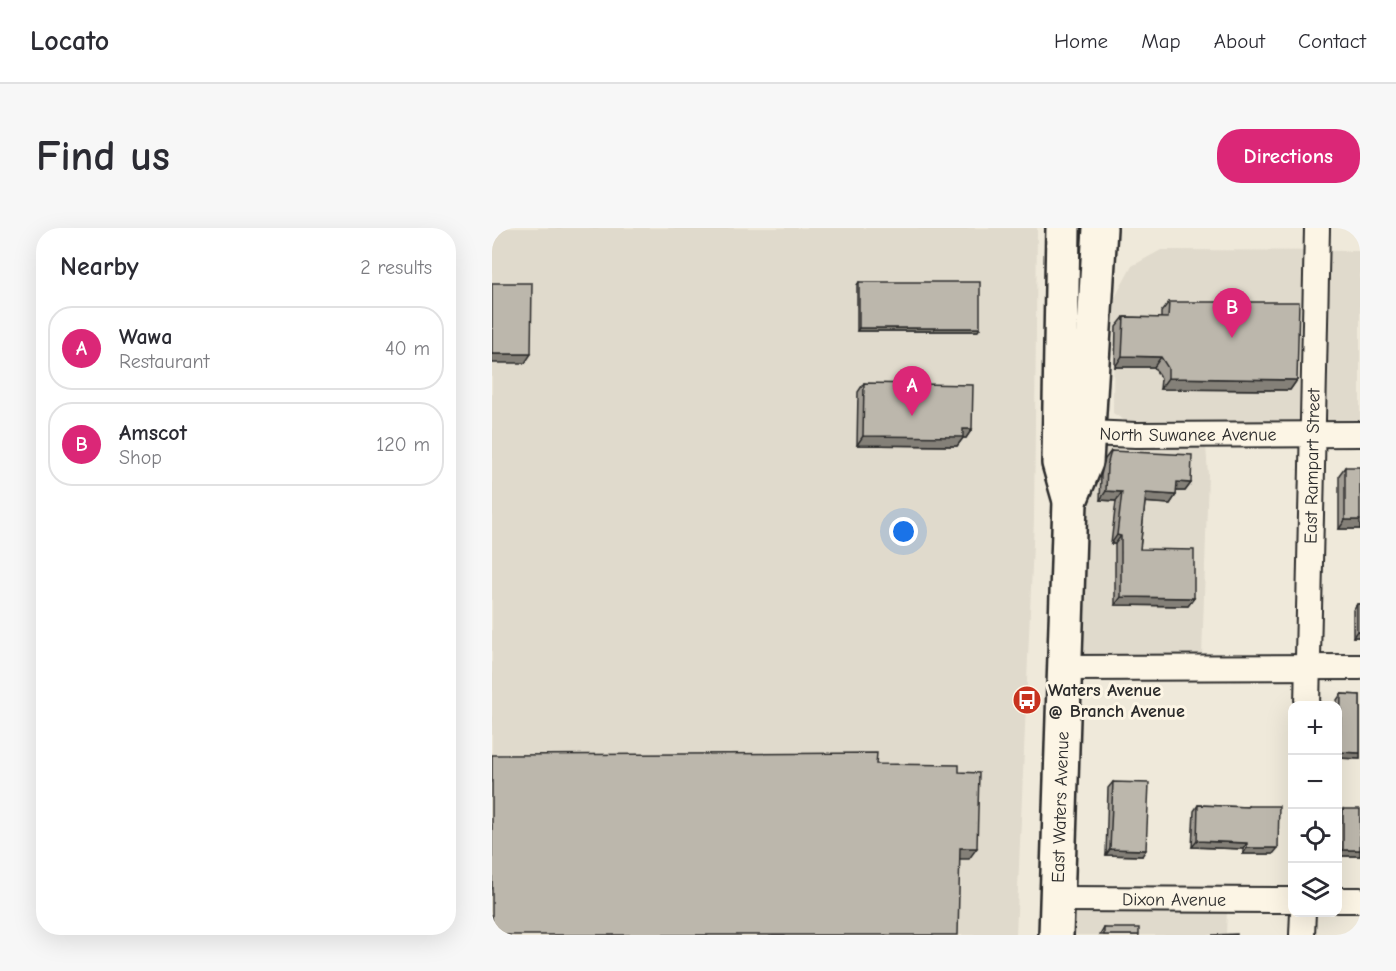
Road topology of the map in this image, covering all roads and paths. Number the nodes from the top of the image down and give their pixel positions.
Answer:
1 (1064, 228) edge
2 (1100, 228) edge
3 (1317, 228) edge
4 (1088, 433) junction
5 (1312, 434) junction
6 (1360, 434) edge
7 (1070, 501) junction
8 (1307, 667) junction
9 (1065, 668) junction
10 (1360, 668) edge
11 (1306, 701) edge
12 (1056, 899) junction
13 (1288, 900) edge
14 (1342, 900) edge
15 (1360, 900) edge
16 (1303, 917) edge
17 (1056, 935) edge
18 (1302, 935) edge

1 - 7 main road, East Waters Avenue
2 - 4 main road, East Waters Avenue
3 - 5 street, East Rampart Street
4 - 5 street, North Suwanee Avenue
4 - 7 main road, East Waters Avenue
5 - 6 street, North Suwanee Avenue
5 - 8 street, East Rampart Street
7 - 9 main road, East Waters Avenue
8 - 9 street
8 - 10 street
8 - 11 street, East Rampart Street
9 - 12 main road, East Waters Avenue
12 - 13 street, Dixon Avenue
12 - 17 main road, East Waters Avenue
14 - 15 street
16 - 18 street

